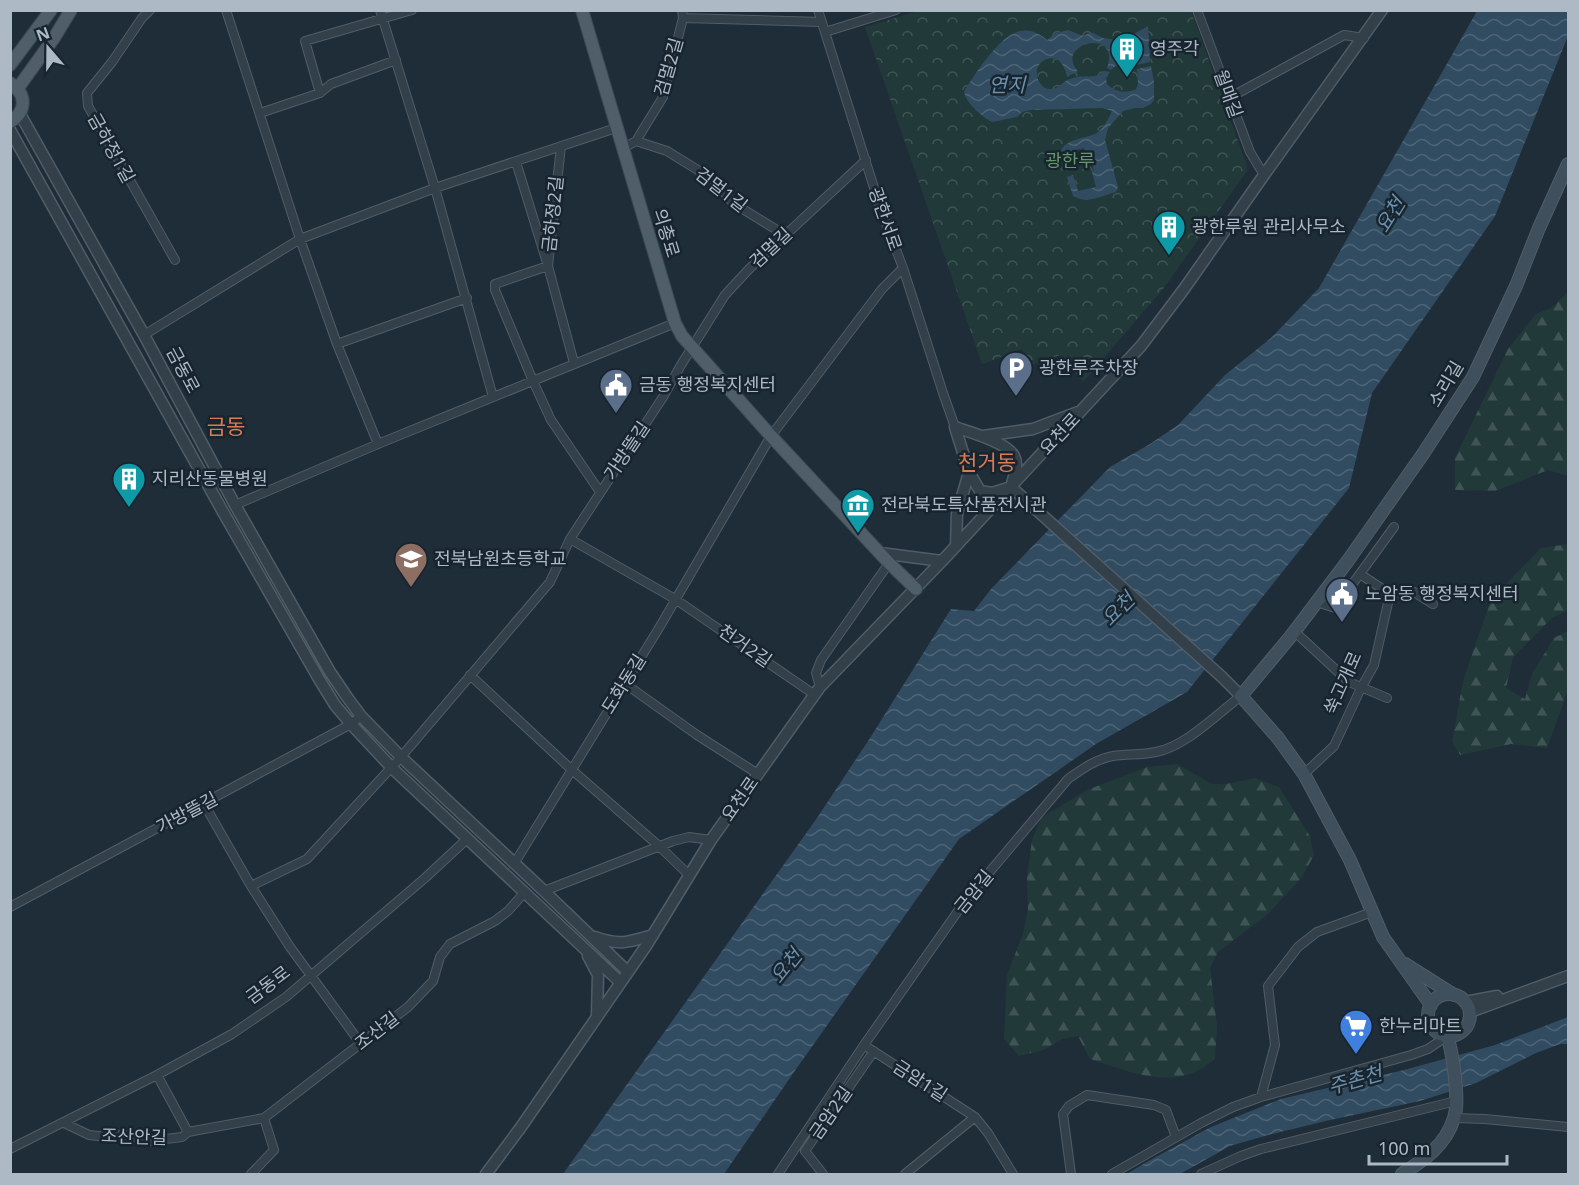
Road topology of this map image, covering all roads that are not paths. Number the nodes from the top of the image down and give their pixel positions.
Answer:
1 (51, 10) edge
2 (71, 10) edge
3 (150, 10) edge
4 (226, 10) edge
5 (412, 10) edge
6 (582, 10) edge
7 (818, 10) edge
8 (896, 10) edge
9 (1197, 10) edge
10 (1382, 10) edge
11 (381, 14) edge
12 (682, 14) edge
13 (822, 22) junction
14 (825, 32) junction
15 (1364, 38) junction
16 (396, 60) junction
17 (10, 65) edge
18 (14, 85) edge
19 (320, 93) junction
20 (1229, 98) junction
21 (260, 113) junction
22 (15, 118) edge
23 (616, 128) junction
24 (10, 130) edge
25 (636, 141) junction
26 (561, 146) junction
27 (622, 149) junction
28 (866, 160) junction
29 (516, 162) junction
30 (1569, 164) edge
31 (1264, 175) junction
32 (435, 188) junction
33 (785, 235) junction
34 (300, 239) junction
35 (175, 260) dead end
36 (548, 266) junction
37 (903, 268) junction
38 (467, 298) junction
39 (675, 323) junction
40 (144, 335) junction
41 (337, 344) junction
42 (692, 349) junction
43 (574, 363) junction
44 (532, 381) junction
45 (494, 398) junction
46 (1081, 411) junction
47 (955, 427) junction
48 (771, 436) junction
49 (983, 436) junction
50 (378, 444) junction
51 (969, 472) junction
52 (1011, 487) junction
53 (600, 492) junction
54 (235, 505) junction
55 (1394, 527) dead end
56 (570, 539) junction
57 (956, 546) junction
58 (880, 553) junction
59 (942, 561) junction
60 (889, 563) junction
61 (1360, 574) junction
62 (916, 589) junction
63 (1390, 594) junction
64 (675, 598) junction
65 (1317, 602) junction
66 (1433, 604) dead end
67 (1294, 632) junction
68 (470, 675) junction
69 (624, 682) junction
70 (1361, 688) junction
71 (817, 691) junction
72 (1241, 696) junction
73 (1387, 698) dead end
74 (361, 716) junction
75 (351, 724) junction
76 (401, 758) junction
77 (392, 768) junction
78 (572, 770) junction
79 (758, 774) junction
80 (1304, 774) junction
81 (204, 804) junction
82 (467, 838) junction
83 (711, 840) junction
84 (659, 846) junction
85 (514, 864) junction
86 (689, 875) junction
87 (251, 886) junction
88 (544, 891) junction
89 (525, 892) junction
90 (10, 907) edge
91 (1372, 912) junction
92 (653, 934) junction
93 (591, 935) junction
94 (581, 945) junction
95 (1399, 960) junction
96 (628, 972) junction
97 (311, 975) junction
98 (1569, 976) edge
99 (620, 982) junction
100 (1454, 995) junction
101 (1431, 1005) junction
102 (1467, 1006) junction
103 (596, 1017) junction
104 (1447, 1036) junction
105 (361, 1044) junction
106 (864, 1045) junction
107 (874, 1051) junction
108 (157, 1075) junction
109 (1261, 1097) junction
110 (1456, 1099) junction
111 (975, 1117) junction
112 (264, 1118) junction
113 (1455, 1118) junction
114 (64, 1122) junction
115 (1569, 1127) edge
116 (188, 1132) junction
117 (1176, 1137) junction
118 (10, 1149) edge
119 (1208, 1173) edge
120 (250, 1174) edge
121 (486, 1174) edge
122 (778, 1174) edge
123 (823, 1174) edge
124 (905, 1174) edge
125 (1013, 1174) edge
126 (1071, 1174) edge
127 (1112, 1174) edge
128 (1402, 1174) edge

1 - 17 main road
2 - 18 main road
3 - 35 street, 금하정1길
4 - 21 street
5 - 11 street
6 - 23 main road, 의총로
7 - 13 street, 광한서로
8 - 14 street
9 - 20 street, 월매길
10 - 15 street, 요천로
11 - 16 street
11 - 19 street
12 - 13 street, 검멀2길
12 - 25 street, 검멀2길
13 - 14 street, 광한서로
14 - 28 street, 광한서로
15 - 20 street
15 - 31 street, 요천로
16 - 19 street
16 - 32 street
18 - 22 main road, 금동로
19 - 21 street
20 - 31 street, 월매길
21 - 34 street
22 - 40 street, 금동로
23 - 26 street, 금하정2길
23 - 27 main road, 의총로
24 - 75 street, 금동로
25 - 27 street
25 - 33 street, 검멀1길
26 - 29 street, 금하정2길
26 - 36 street, 금하정2길
27 - 39 main road, 의총로
28 - 33 street, 검멀길
28 - 37 street, 광한서로
29 - 32 street, 금하정2길
29 - 36 street
30 - 65 main road, 소리길
31 - 46 street, 요천로
32 - 34 street
32 - 38 street
33 - 42 street, 검멀길
34 - 40 street
34 - 41 street
36 - 43 street
36 - 44 street, 금하정2길
37 - 47 street, 광한서로
37 - 48 street
38 - 41 street
38 - 45 street
39 - 42 main road, 의총로
39 - 43 street
40 - 54 street, 금동로
41 - 50 street
42 - 48 main road, 의총로
42 - 53 street, 가방뜰길
43 - 44 street
44 - 45 street
44 - 53 street, 가방뜰길
45 - 50 street
46 - 49 street
46 - 52 street, 요천로
47 - 49 street
47 - 51 street
48 - 58 main road, 의총로
48 - 64 street, 도화동길
49 - 52 street
50 - 54 street
51 - 52 street
51 - 57 street
52 - 57 street, 요천로
52 - 72 street
53 - 56 street, 가방뜰길
54 - 74 street, 금동로
55 - 61 street
56 - 64 street
56 - 68 street, 가방뜰길
57 - 59 street, 요천로
58 - 59 street
58 - 60 main road, 의총로
59 - 62 street, 요천로
60 - 62 main road, 의총로
60 - 71 street
61 - 63 street
61 - 65 street
62 - 71 street, 요천로
63 - 66 street
63 - 70 street, 쑥고개로
64 - 69 street, 도화동길
64 - 71 street, 천거2길
65 - 67 main road, 소리길
67 - 70 street
67 - 72 main road, 소리길
68 - 76 street, 가방뜰길
68 - 78 street
69 - 78 street, 도화동길
69 - 79 street
70 - 73 street
70 - 80 street, 쑥고개로
71 - 79 street, 요천로
72 - 80 main road
72 - 106 street, 금암길
74 - 75 street, 가방뜰길
74 - 76 street, 금동로
75 - 77 street, 금동로
75 - 81 street, 가방뜰길
76 - 77 street
76 - 85 street, 금동로
77 - 82 street, 금동로
77 - 87 street
78 - 84 street
78 - 85 street, 도화동길
79 - 83 street, 요천로
80 - 91 main road
81 - 87 street
81 - 90 street, 가방뜰길
82 - 89 street, 금동로
82 - 97 street, 금동로
83 - 84 street, 요천로
83 - 86 street, 요천로
84 - 86 street
84 - 88 street, 요천로
85 - 88 street, 금동로
86 - 92 street, 요천로
87 - 97 street
88 - 93 street, 금동로
89 - 94 street, 금동로
89 - 105 street, 조산길
91 - 95 main road
91 - 109 street
92 - 93 street
92 - 96 street, 요천로
93 - 96 street, 금동로
94 - 99 street, 금동로
94 - 103 street
95 - 100 main road
95 - 101 main road
96 - 99 street, 요천로
97 - 105 street
97 - 108 street, 금동로
98 - 102 street
99 - 103 street, 요천로
100 - 101 main road
100 - 102 main road
101 - 104 main road
102 - 104 main road
103 - 121 street, 요천로
104 - 109 street
104 - 110 main road
105 - 112 street, 조산길
106 - 107 street, 금암1길
106 - 122 street, 금암길
107 - 111 street, 금암1길
107 - 123 street, 금암2길
108 - 114 street, 금동로
108 - 116 street
109 - 117 street
110 - 113 main road
110 - 119 street
111 - 124 street
111 - 125 street, 금암1길
112 - 116 street, 조산안길
112 - 120 street
113 - 115 street
113 - 128 main road
114 - 116 street, 조산안길
114 - 118 street
117 - 126 street
117 - 127 street

